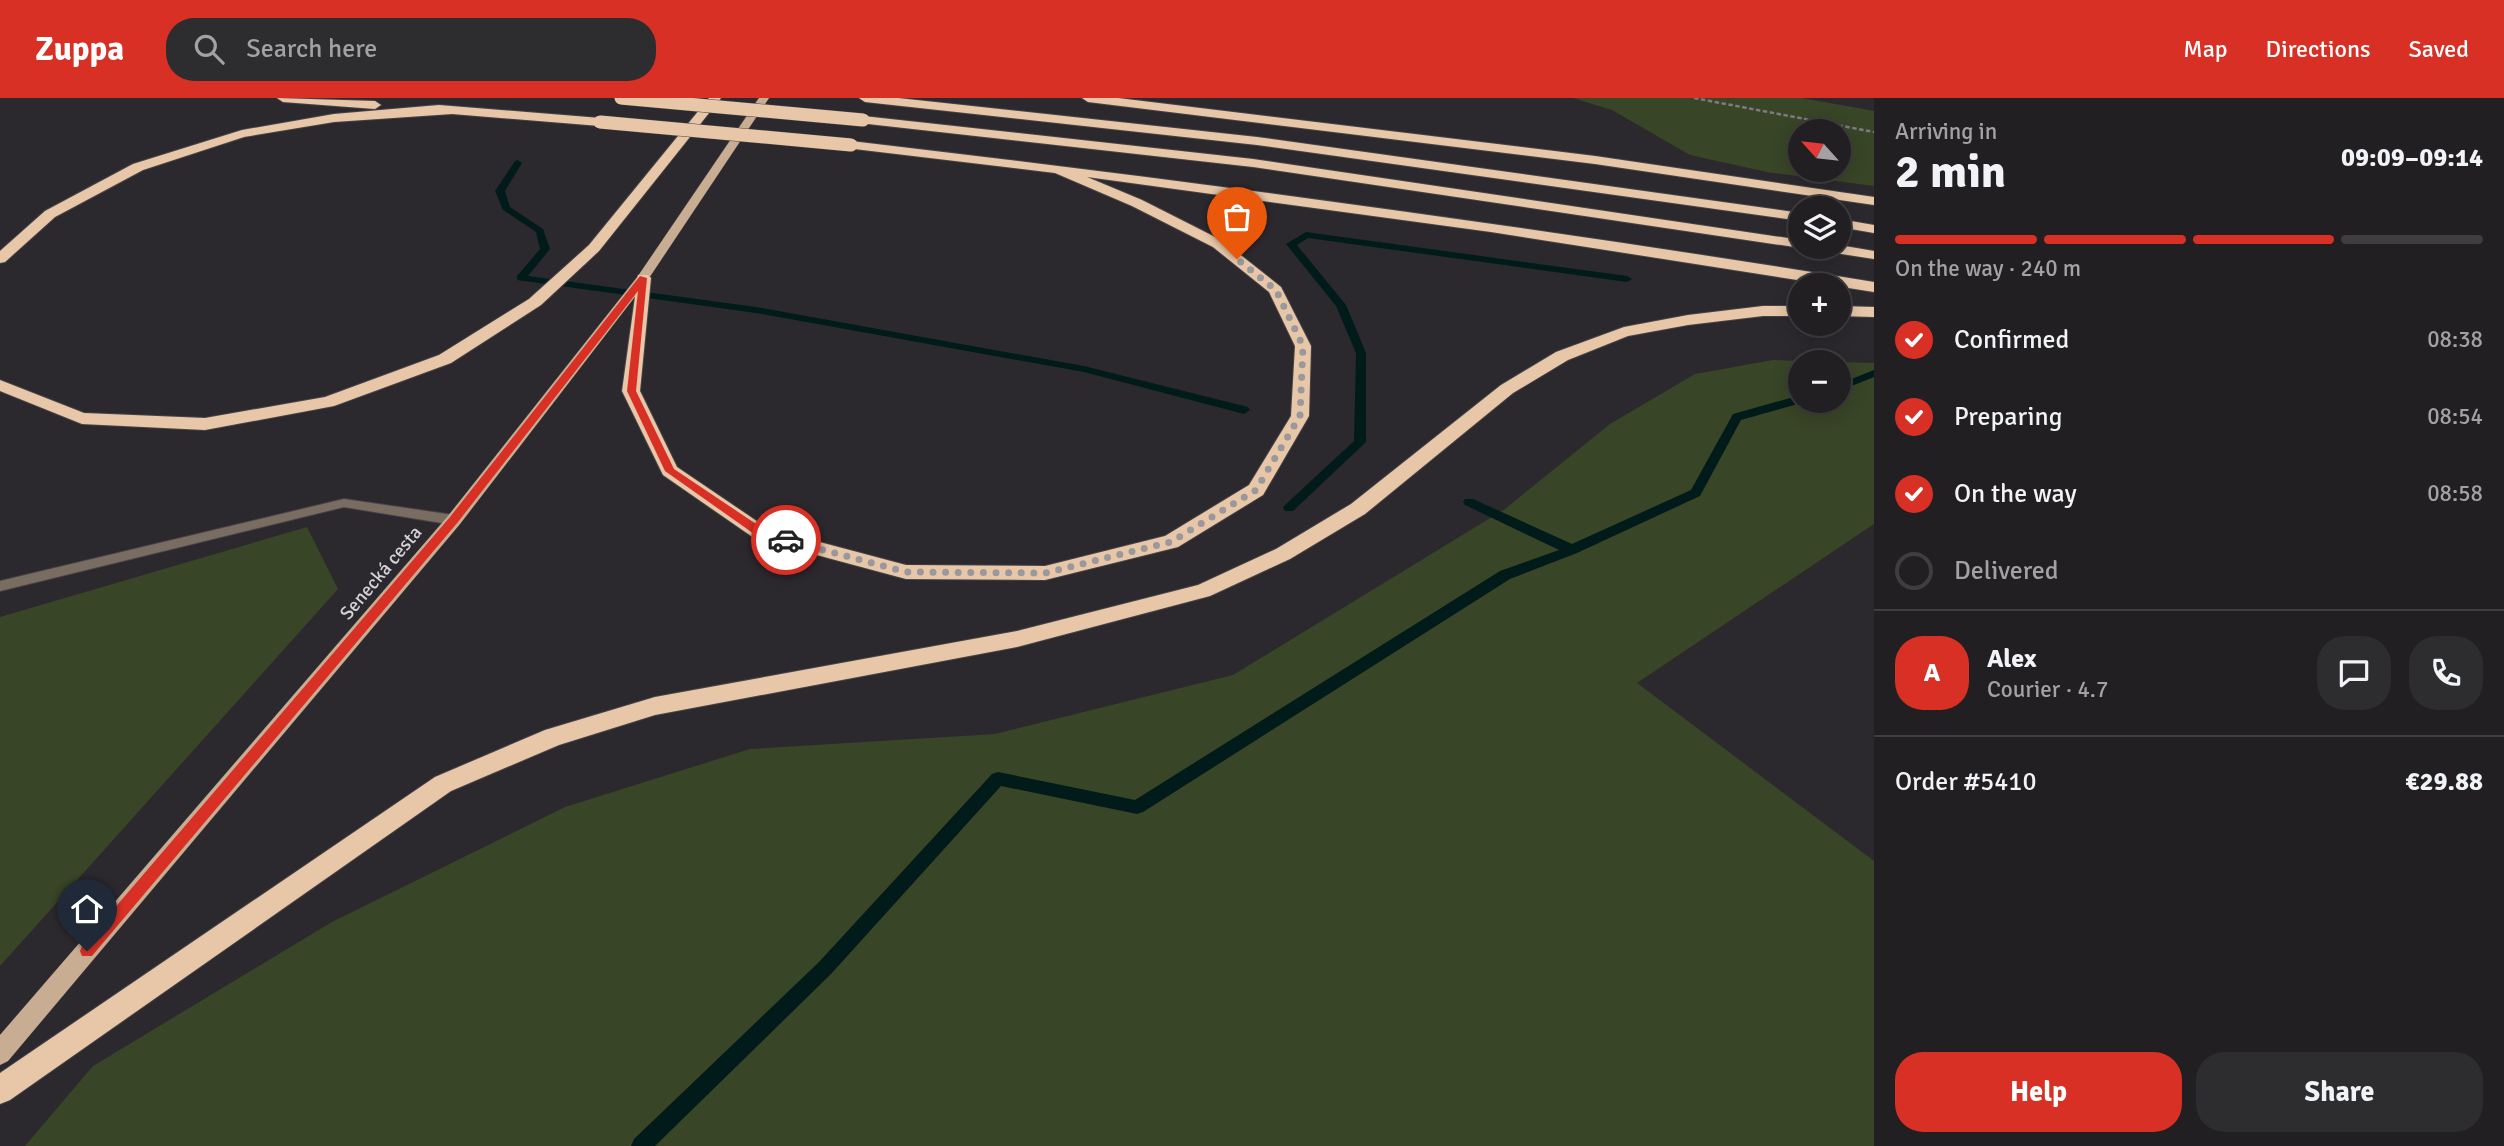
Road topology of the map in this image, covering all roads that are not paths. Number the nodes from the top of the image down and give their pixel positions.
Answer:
1 (283, 98) edge
2 (621, 98) edge
3 (715, 98) edge
4 (764, 98) edge
5 (865, 98) edge
6 (1088, 98) edge
7 (1175, 98) edge
8 (873, 99) edge
9 (453, 110) junction
10 (1265, 118) junction
11 (1054, 168) junction
12 (1874, 201) edge
13 (1788, 215) edge
14 (1851, 225) edge
15 (1874, 229) edge
16 (1788, 242) edge
17 (1851, 251) edge
18 (1874, 255) edge
19 (0, 260) edge
20 (643, 278) junction
21 (1874, 287) edge
22 (1788, 311) edge
23 (1851, 311) edge
24 (1874, 312) edge
25 (0, 385) edge
26 (454, 520) junction
27 (0, 586) edge
28 (0, 1053) edge
29 (0, 1090) edge

1 - 9 highway
2 - 16 highway, bridge
3 - 25 highway
4 - 20 main road, Senecká cesta
5 - 8 highway
6 - 10 highway
7 - 10 highway
8 - 13 highway
9 - 11 highway, bridge
9 - 19 highway
10 - 12 highway
11 - 20 highway
11 - 21 highway
14 - 15 highway
17 - 18 highway
20 - 26 main road, Senecká cesta
22 - 29 highway
23 - 24 highway
26 - 27 lane
26 - 28 main road, Senecká cesta

